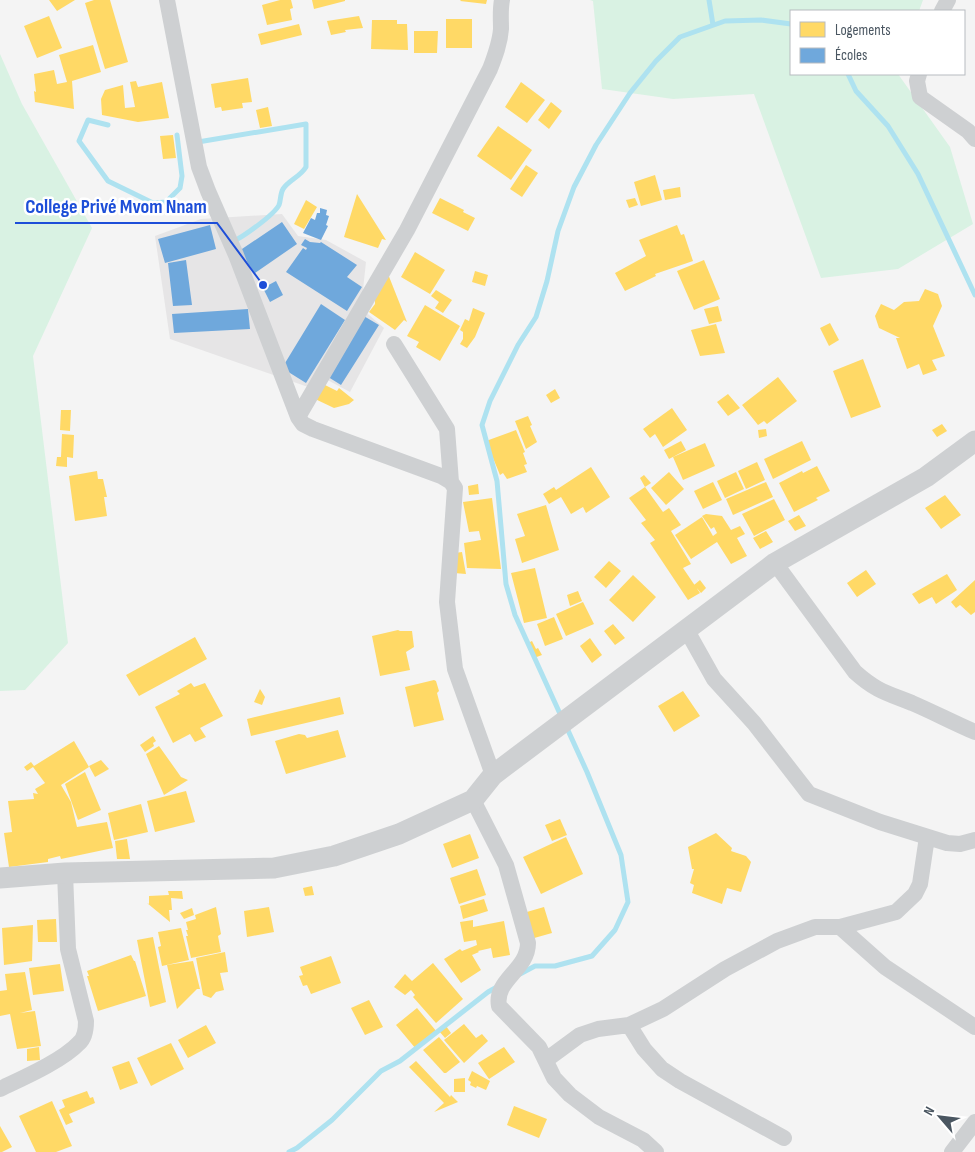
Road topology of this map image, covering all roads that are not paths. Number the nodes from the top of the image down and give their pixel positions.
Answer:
1 (167, 0) edge
2 (502, 0) edge
3 (919, 75) edge
4 (975, 139) edge
5 (394, 344) dead end
6 (298, 417) junction
7 (975, 441) edge
8 (450, 482) junction
9 (775, 564) junction
10 (686, 629) junction
11 (975, 732) edge
12 (493, 775) junction
13 (473, 800) junction
14 (927, 837) junction
15 (975, 840) edge
16 (65, 873) junction
17 (0, 878) edge
18 (840, 927) junction
19 (629, 1025) junction
20 (975, 1026) edge
21 (546, 1060) junction
22 (0, 1089) edge
23 (975, 1122) edge
24 (784, 1138) dead end
25 (656, 1152) edge
26 (952, 1152) edge

1 - 6 street
2 - 6 street
3 - 4 street
5 - 8 street
6 - 8 street
7 - 9 street
8 - 12 street
9 - 10 street
9 - 11 street
10 - 12 street
10 - 14 street
12 - 13 street
13 - 16 street
13 - 21 street
14 - 15 street
14 - 18 street
16 - 17 street
16 - 22 street
18 - 19 street
18 - 20 street
19 - 21 street
19 - 24 street
21 - 25 street
23 - 26 street

